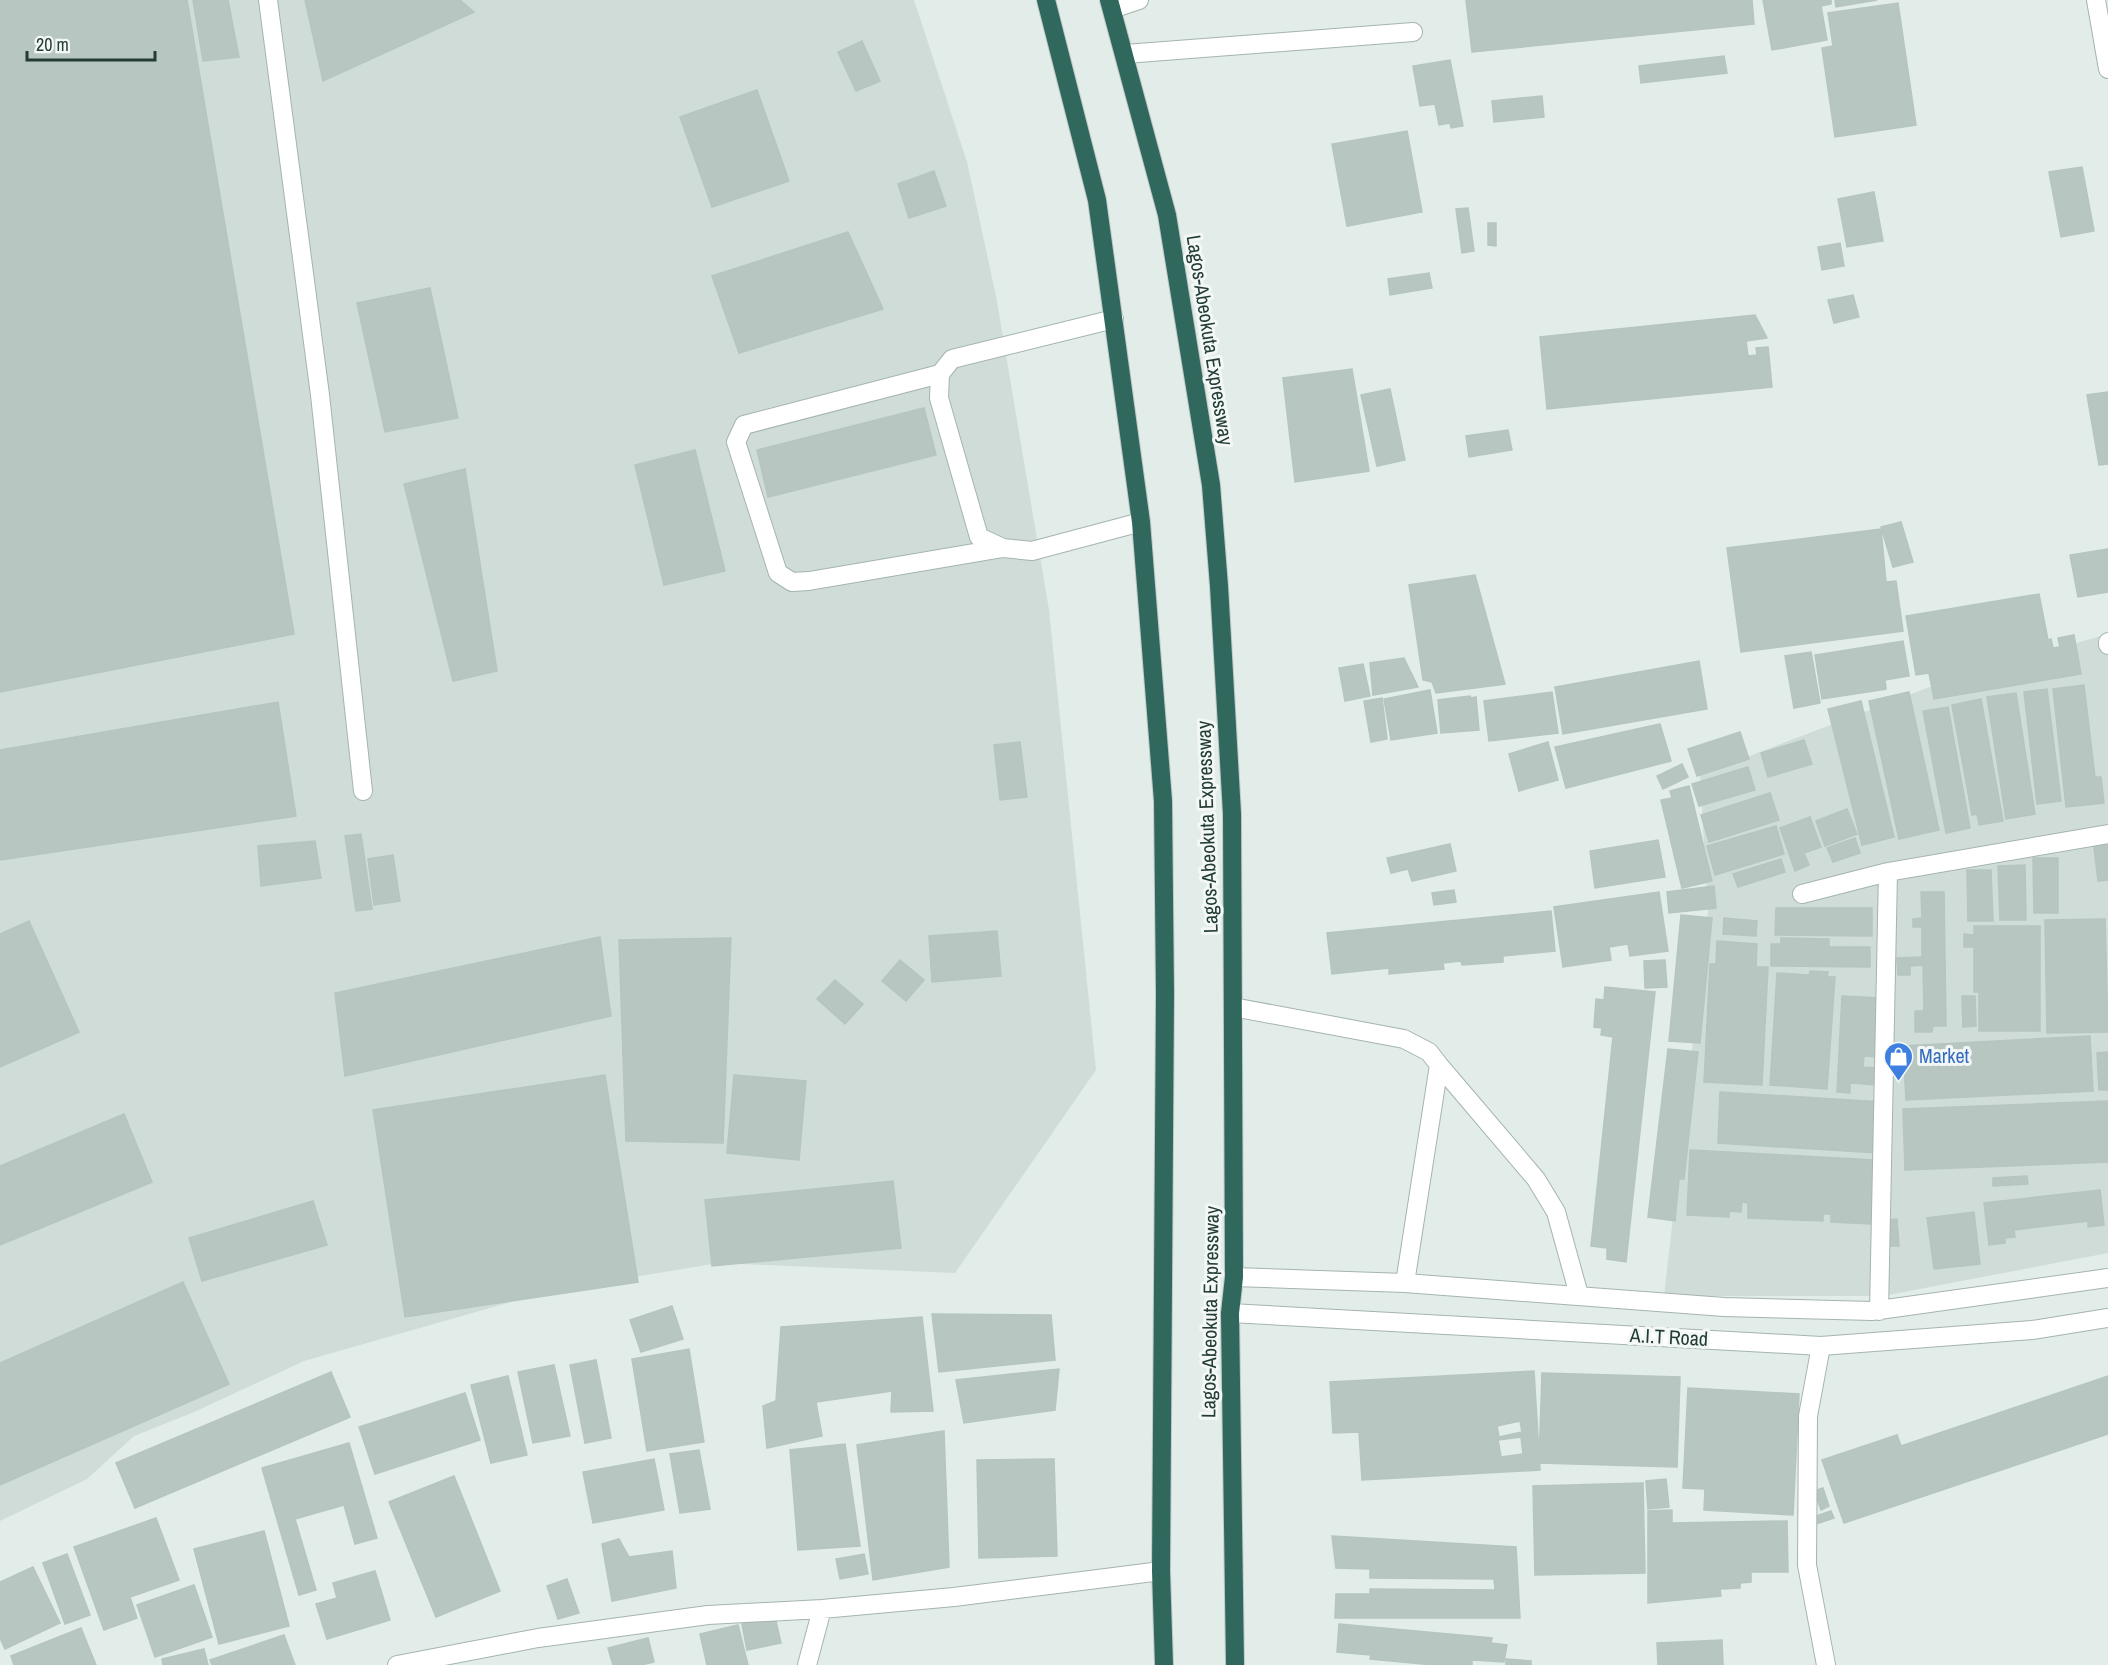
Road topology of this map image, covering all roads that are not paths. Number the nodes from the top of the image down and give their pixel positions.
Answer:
1 (268, 0) edge
2 (1046, 0) edge
3 (1139, 0) edge
4 (2096, 0) edge
5 (1111, 5) edge
6 (1413, 32) dead end
7 (1125, 54) junction
8 (2108, 69) edge
9 (1114, 319) junction
10 (940, 374) junction
11 (1141, 522) junction
12 (1004, 548) junction
13 (363, 791) dead end
14 (2108, 834) edge
15 (1888, 872) junction
16 (1802, 894) dead end
17 (1233, 1007) junction
18 (1439, 1065) junction
19 (1234, 1277) junction
20 (2108, 1278) edge
21 (1405, 1282) junction
22 (1579, 1295) junction
23 (1879, 1311) junction
24 (1230, 1313) junction
25 (2108, 1318) edge
26 (1821, 1346) junction
27 (1161, 1571) junction
28 (822, 1609) junction
29 (397, 1665) edge
30 (807, 1665) edge
31 (1164, 1665) edge
32 (1236, 1665) edge
33 (1826, 1665) edge

1 - 13 street
2 - 9 highway
3 - 5 street
4 - 8 street
5 - 7 highway, Lagos-Abeokuta Expressway
6 - 7 street
7 - 17 highway, Lagos-Abeokuta Expressway
9 - 10 street
9 - 11 highway
10 - 12 street
10 - 12 street
11 - 12 street
11 - 27 highway
14 - 15 street
15 - 16 street
15 - 23 street
17 - 18 street
17 - 19 highway, Lagos-Abeokuta Expressway
18 - 21 street
18 - 22 street
19 - 21 street, A.I.T Road
19 - 24 highway, Lagos-Abeokuta Expressway
20 - 23 street, A.I.T Road
21 - 22 street, A.I.T Road
22 - 23 street, A.I.T Road
24 - 26 street, A.I.T Road
24 - 32 highway, Lagos-Abeokuta Expressway
25 - 26 street, A.I.T Road
26 - 33 street
27 - 28 street
27 - 31 highway
28 - 29 street
28 - 30 street

